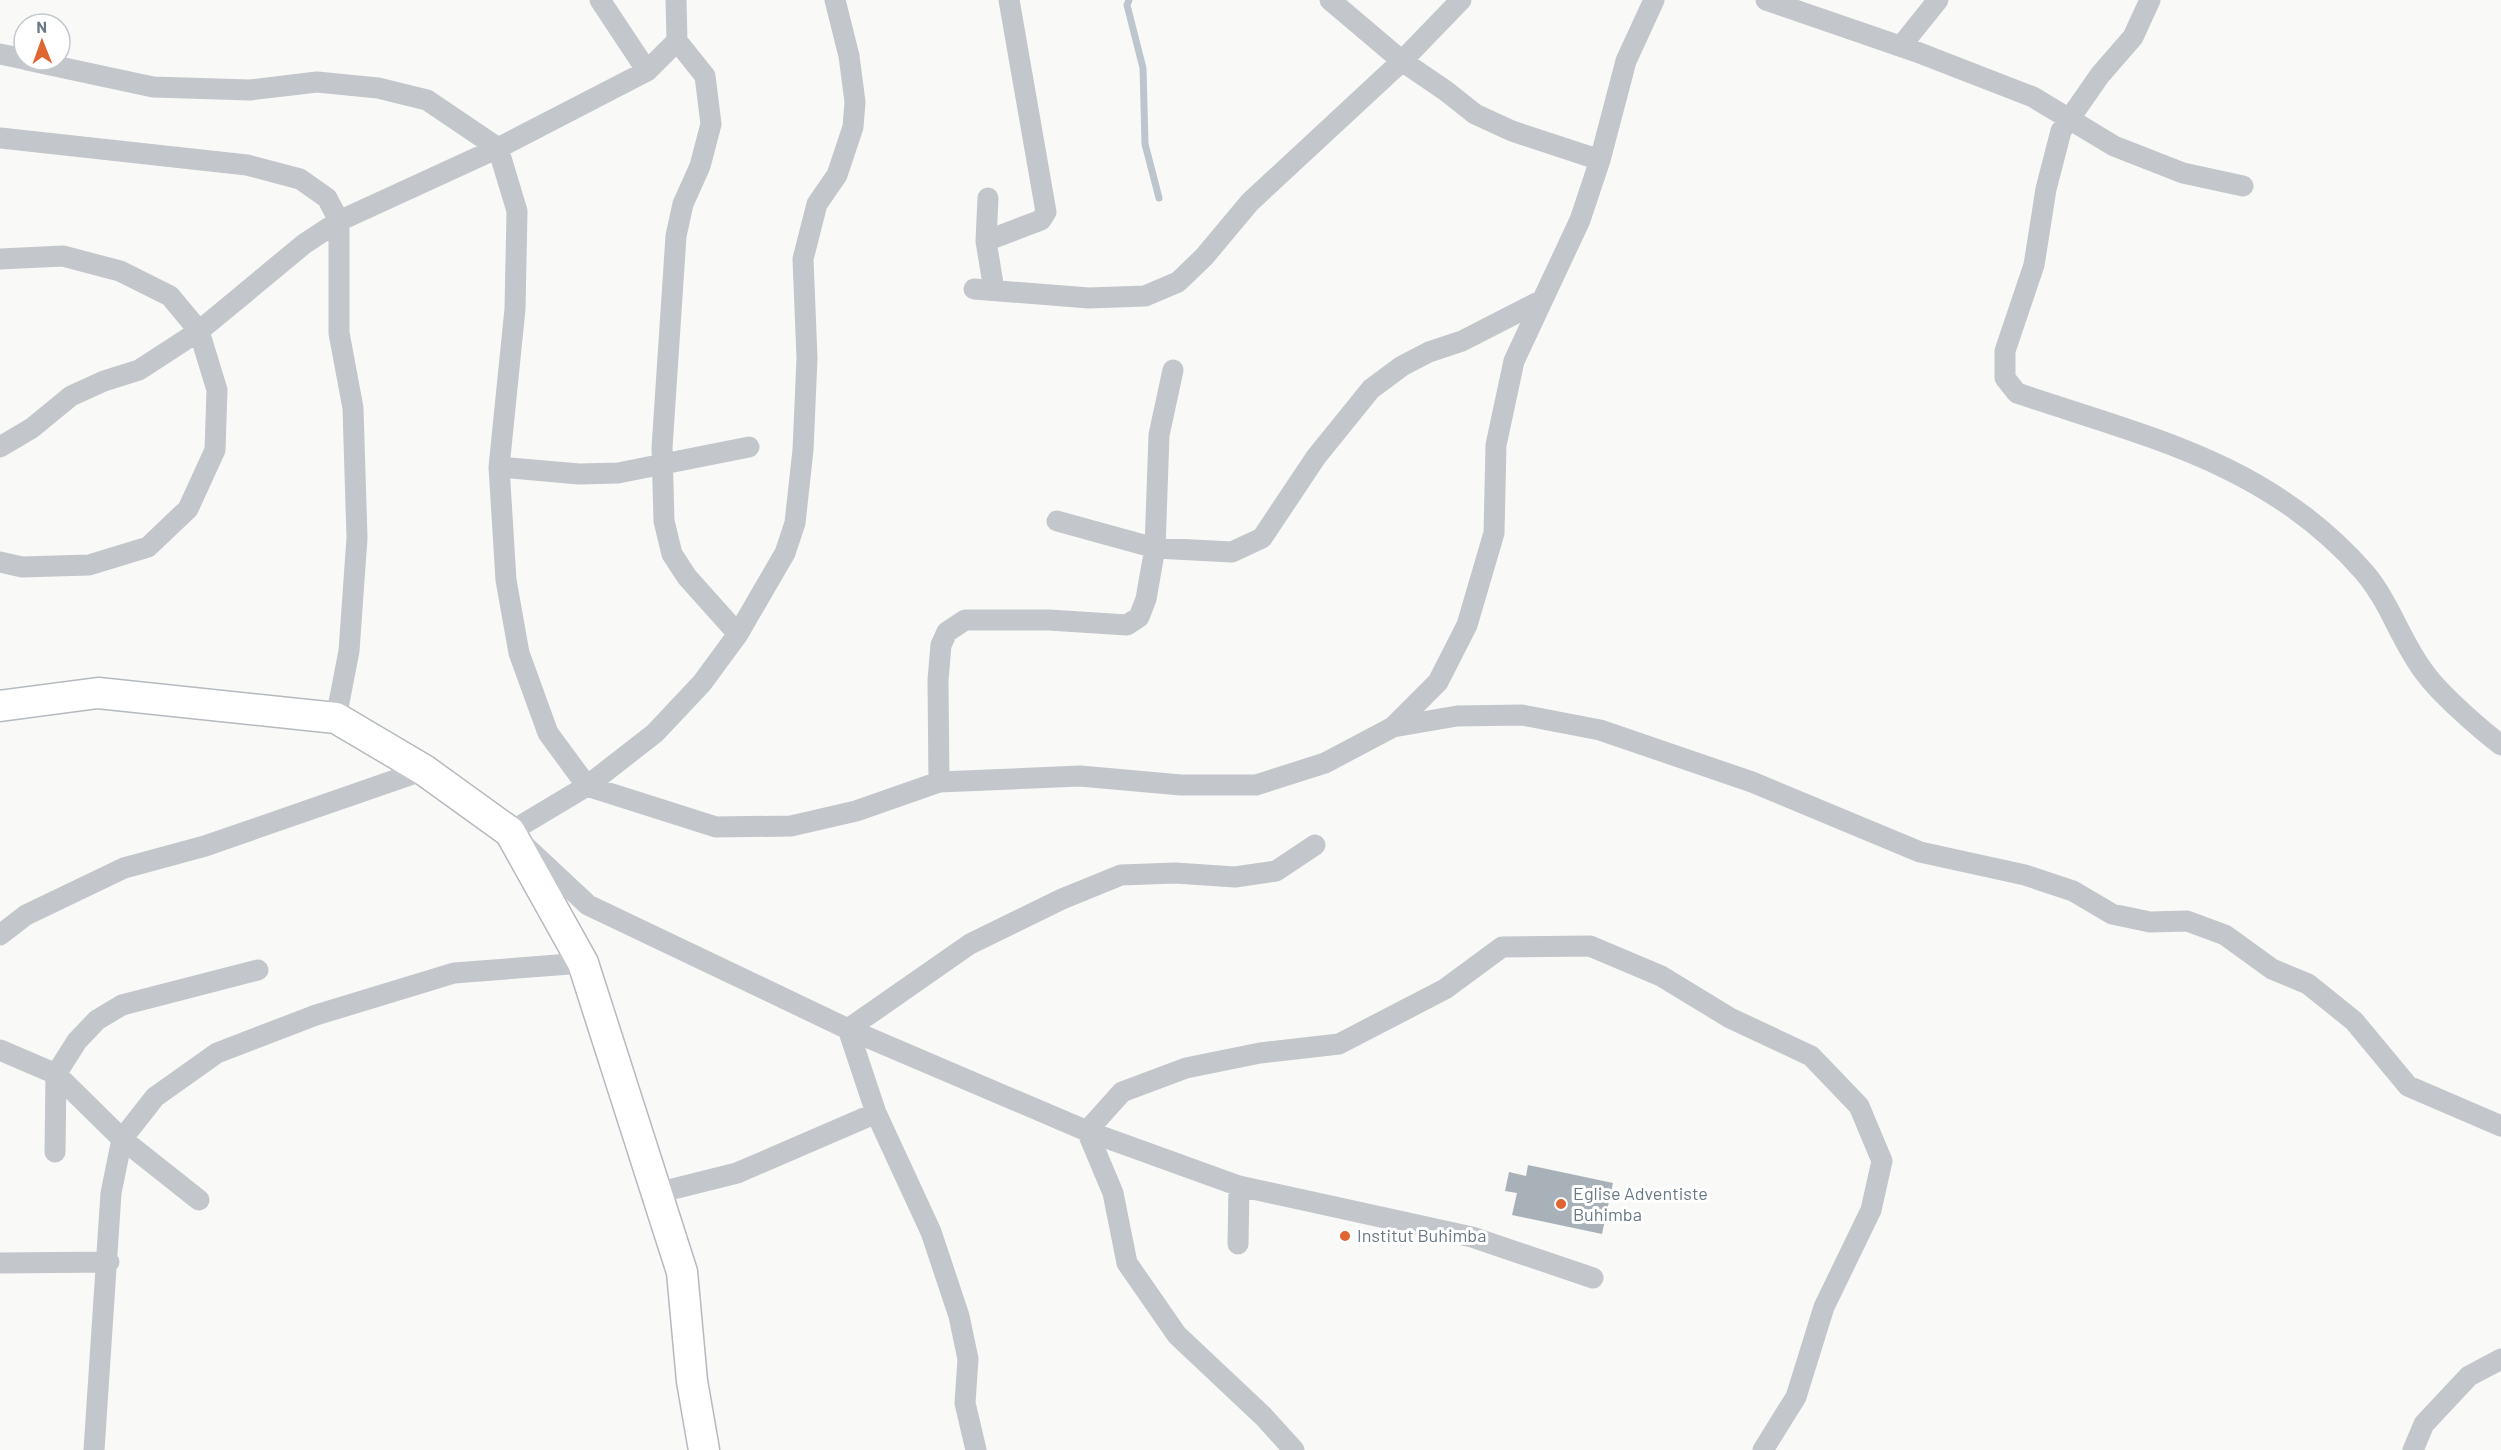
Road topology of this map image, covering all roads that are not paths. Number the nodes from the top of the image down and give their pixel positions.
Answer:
1 (600, 0) edge
2 (676, 0) edge
3 (835, 0) edge
4 (1009, 0) edge
5 (1330, 0) edge
6 (1461, 0) edge
7 (1654, 0) edge
8 (1766, 0) edge
9 (1938, 0) edge
10 (2150, 0) edge
11 (677, 41) junction
12 (1902, 46) junction
13 (1402, 61) junction
14 (72, 70) edge
15 (647, 71) junction
16 (2069, 118) junction
17 (0, 138) edge
18 (498, 148) junction
19 (1600, 160) junction
20 (2243, 186) dead end
21 (988, 198) dead end
22 (339, 222) junction
23 (986, 241) junction
24 (0, 259) edge
25 (1542, 300) junction
26 (199, 331) junction
27 (1173, 370) dead end
28 (0, 447) edge
29 (749, 447) dead end
30 (663, 464) junction
31 (499, 467) junction
32 (1057, 521) dead end
33 (1155, 548) junction
34 (0, 561) edge
35 (738, 634) junction
36 (0, 706) edge
37 (336, 718) junction
38 (1393, 727) junction
39 (2501, 745) edge
40 (423, 770) junction
41 (939, 782) junction
42 (587, 786) junction
43 (510, 832) junction
44 (1315, 845) dead end
45 (0, 935) edge
46 (584, 963) junction
47 (258, 970) dead end
48 (848, 1029) junction
49 (0, 1050) edge
50 (56, 1074) junction
51 (876, 1113) junction
52 (2501, 1126) edge
53 (1087, 1131) junction
54 (122, 1140) junction
55 (55, 1152) dead end
56 (1239, 1186) junction
57 (657, 1193) junction
58 (199, 1200) dead end
59 (1238, 1244) dead end
60 (109, 1262) junction
61 (0, 1263) edge
62 (1593, 1278) dead end
63 (2501, 1359) edge
64 (969, 1447) edge
65 (94, 1450) edge
66 (704, 1450) edge
67 (1294, 1450) edge
68 (1763, 1450) edge
69 (2413, 1450) edge

1 - 15 street
2 - 11 street
3 - 35 street
4 - 23 street
5 - 13 street
6 - 13 street
7 - 19 street
8 - 12 street
9 - 12 street
10 - 16 street
11 - 15 street
11 - 30 street
12 - 16 street
13 - 19 street
13 - 23 street
14 - 18 street
15 - 18 street
16 - 20 street
16 - 39 street
17 - 22 street
18 - 22 street
18 - 31 street
19 - 25 street
21 - 23 street
22 - 26 street
22 - 37 street
24 - 26 street
25 - 33 street
25 - 38 street
26 - 28 street
26 - 34 street
27 - 33 street
29 - 30 street
30 - 31 street
30 - 35 street
31 - 42 street
32 - 33 street
33 - 41 street
35 - 42 street
36 - 37 street
37 - 40 street
38 - 41 street
38 - 52 street
40 - 43 street
40 - 45 street
41 - 42 street
42 - 43 street
43 - 46 street
43 - 48 street
44 - 48 street
46 - 54 street
46 - 57 street
47 - 50 street
48 - 51 street
48 - 53 street
49 - 50 street
50 - 54 street
50 - 55 street
51 - 57 street
51 - 64 street
53 - 56 street
53 - 67 street
53 - 68 street
54 - 58 street
54 - 60 street
56 - 59 street
56 - 62 street
57 - 66 street
60 - 61 street
60 - 65 street
63 - 69 street

